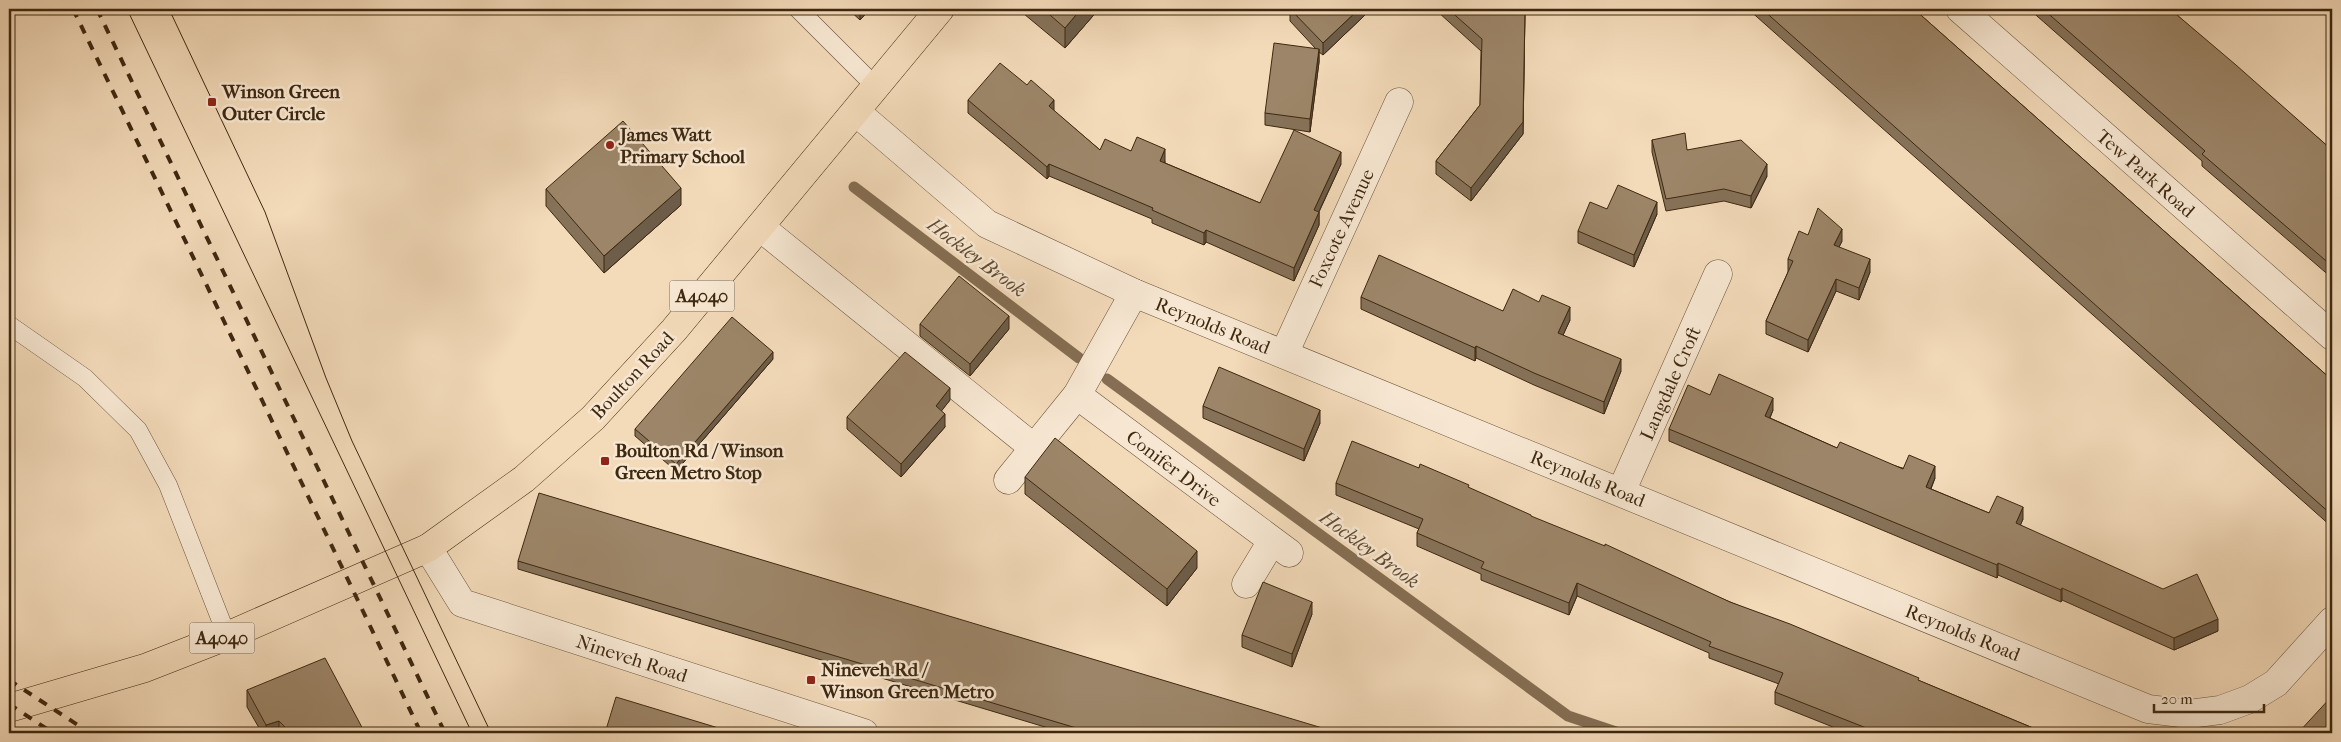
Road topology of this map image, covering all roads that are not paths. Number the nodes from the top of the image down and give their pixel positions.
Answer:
1 (798, 9) edge
2 (940, 9) edge
3 (1960, 9) edge
4 (876, 87) junction
5 (1399, 102) dead end
6 (856, 112) junction
7 (760, 227) junction
8 (1718, 274) dead end
9 (1134, 294) junction
10 (9, 325) edge
11 (2332, 336) edge
12 (1284, 354) junction
13 (1077, 396) junction
14 (1034, 448) junction
15 (1008, 480) dead end
16 (1621, 492) junction
17 (428, 548) junction
18 (1246, 584) dead end
19 (2332, 621) edge
20 (227, 636) junction
21 (9, 708) edge
22 (864, 733) edge

1 - 4 lane
2 - 4 main road, Boulton Road / A4040
3 - 11 street, Tew Park Road
4 - 6 main road, Boulton Road / A4040
5 - 12 street, Foxcote Avenue
6 - 7 main road, Boulton Road / A4040
6 - 9 street, Reynolds Road
7 - 14 street
7 - 17 main road, Boulton Road / A4040
8 - 16 street, Langdale Croft
9 - 12 street, Reynolds Road
9 - 13 street
10 - 20 lane
12 - 16 street, Reynolds Road
13 - 14 street
13 - 18 street, Conifer Drive
14 - 15 street
16 - 19 street, Reynolds Road
17 - 20 main road, A4040
17 - 22 street, Nineveh Road
20 - 21 main road, A4040

